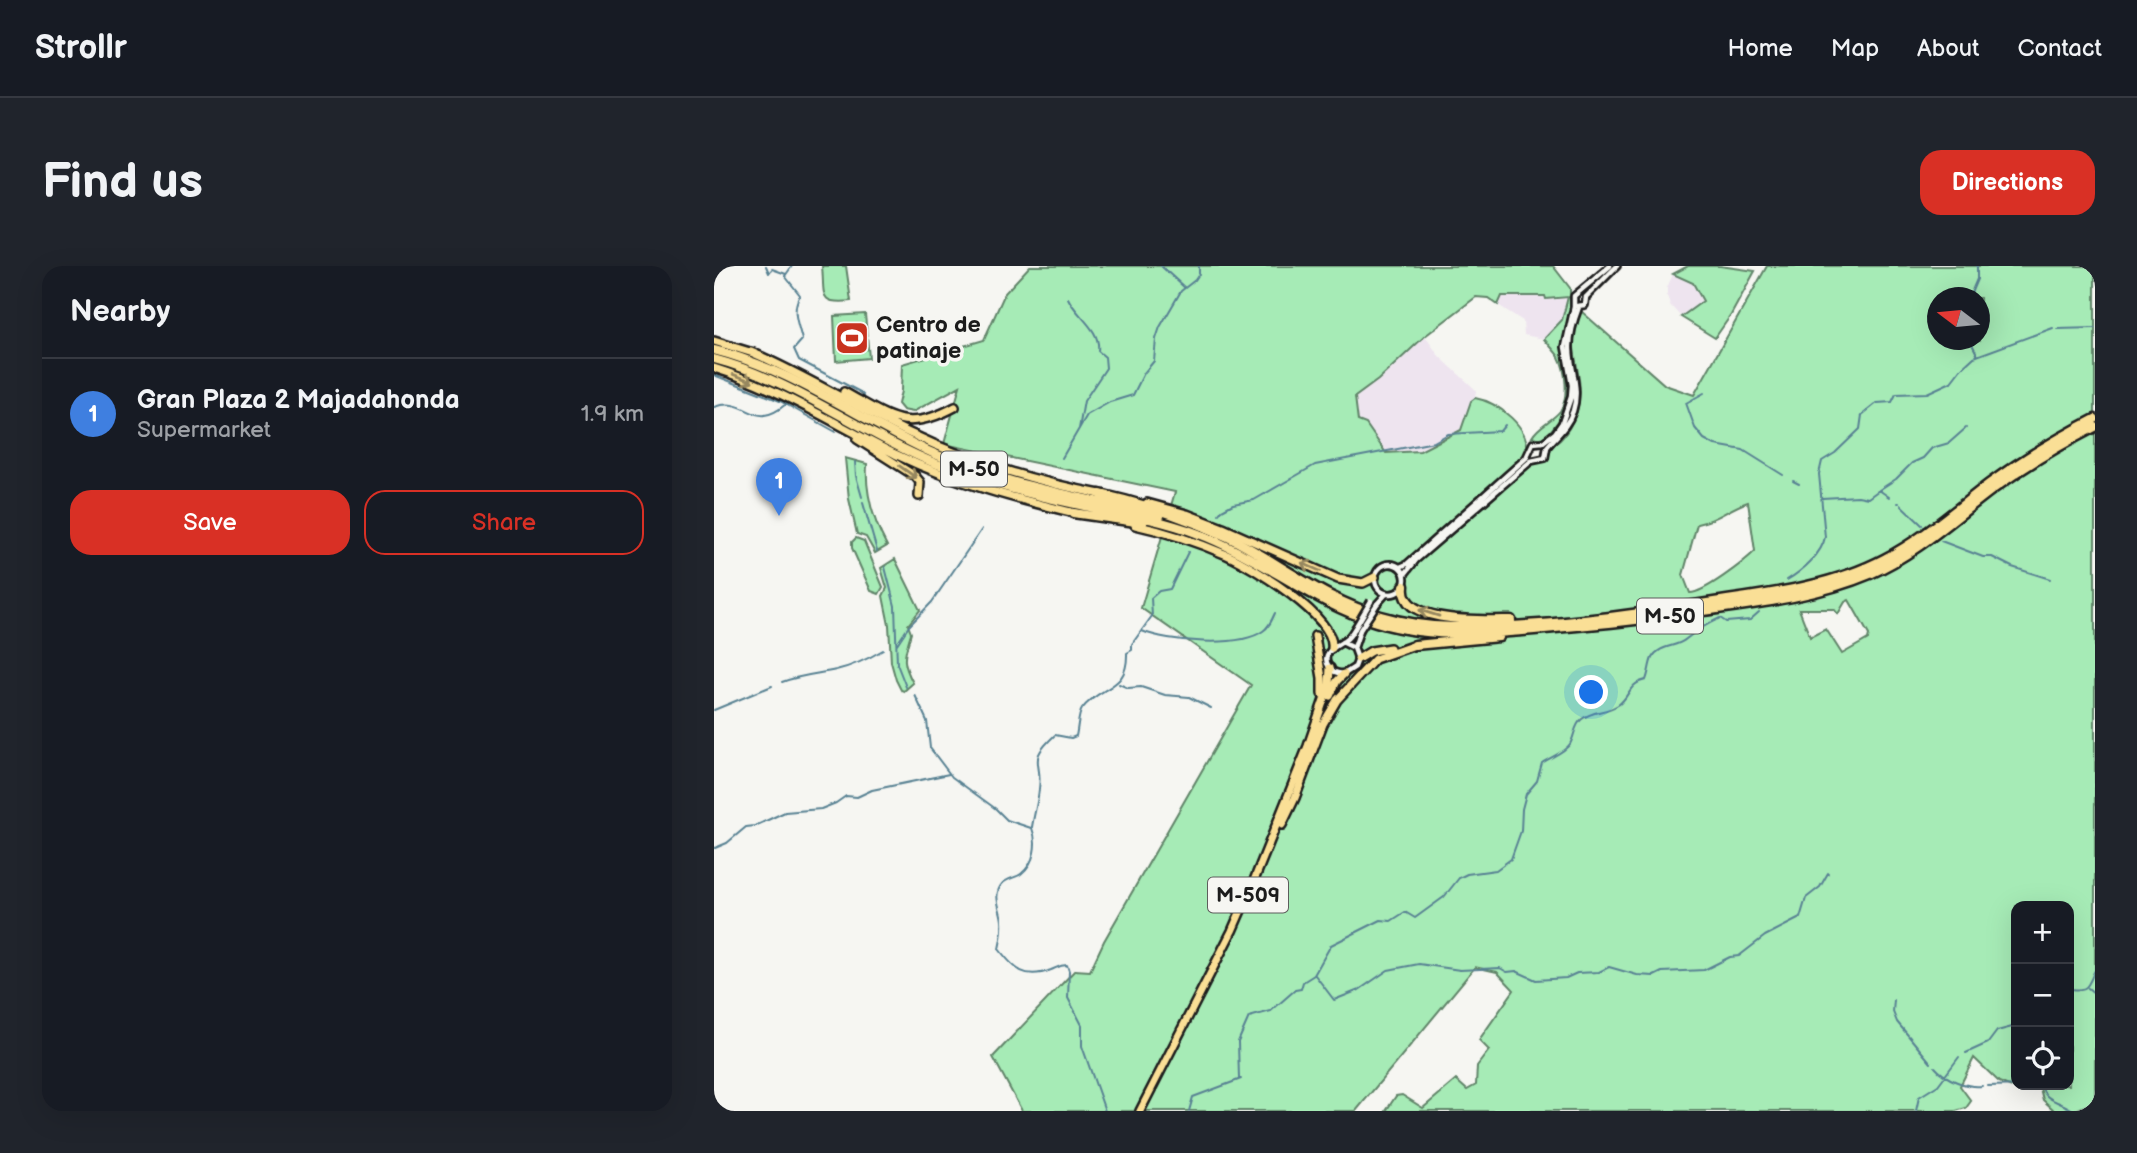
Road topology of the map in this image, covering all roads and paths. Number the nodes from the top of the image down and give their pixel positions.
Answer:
1 (1610, 266) edge
2 (1617, 266) edge
3 (1583, 295) junction
4 (1577, 305) junction
5 (714, 341) edge
6 (714, 350) edge
7 (751, 352) junction
8 (714, 359) edge
9 (714, 368) edge
10 (772, 389) junction
11 (955, 407) dead end
12 (2095, 419) edge
13 (2095, 427) edge
14 (1545, 444) junction
15 (1530, 454) junction
16 (1534, 459) junction
17 (1101, 494) junction
18 (919, 496) dead end
19 (1073, 513) junction
20 (1218, 542) junction
21 (1248, 549) junction
22 (1399, 567) junction
23 (1405, 574) junction
24 (1375, 577) junction
25 (1404, 586) junction
26 (1377, 587) junction
27 (1386, 594) junction
28 (1619, 615) junction
29 (1627, 622) junction
30 (1357, 629) junction
31 (1315, 636) dead end
32 (1342, 642) junction
33 (1415, 645) junction
34 (1332, 648) junction
35 (1354, 648) junction
36 (1358, 659) junction
37 (1330, 668) junction
38 (1344, 674) junction
39 (1311, 736) junction
40 (1282, 825) junction
41 (1143, 1111) edge

1 - 3 street
2 - 3 street
3 - 4 street
3 - 4 street
4 - 14 street
4 - 14 street
5 - 7 highway
6 - 21 highway, M-50
7 - 11 highway
7 - 17 highway
8 - 20 highway, M-50
9 -> 10 highway
10 -> 18 highway
10 - 19 highway
12 - 28 highway, M-50
13 - 29 highway, M-50
14 - 15 street
14 - 16 street
15 - 16 street
15 - 22 street
16 - 23 street
17 - 21 highway
24 -> 17 highway
19 - 20 highway
19 - 34 highway
20 - 29 highway, M-50
21 - 28 highway, M-50
22 - 23 street
22 - 24 street
23 - 25 street
24 - 26 street
25 - 27 street
28 -> 25 highway
26 - 27 street
26 - 30 street, bridge
27 - 30 street, bridge
29 - 33 highway
30 - 32 street
30 - 35 street
31 - 39 highway
32 - 34 street
32 - 35 street
33 - 36 highway
33 - 40 highway
34 - 37 street, M-509
35 - 36 street
36 - 38 street, M-509
37 - 38 street
37 - 39 highway, M-509
38 - 40 highway, M-509
39 - 41 highway, M-509
40 - 41 highway, M-509

